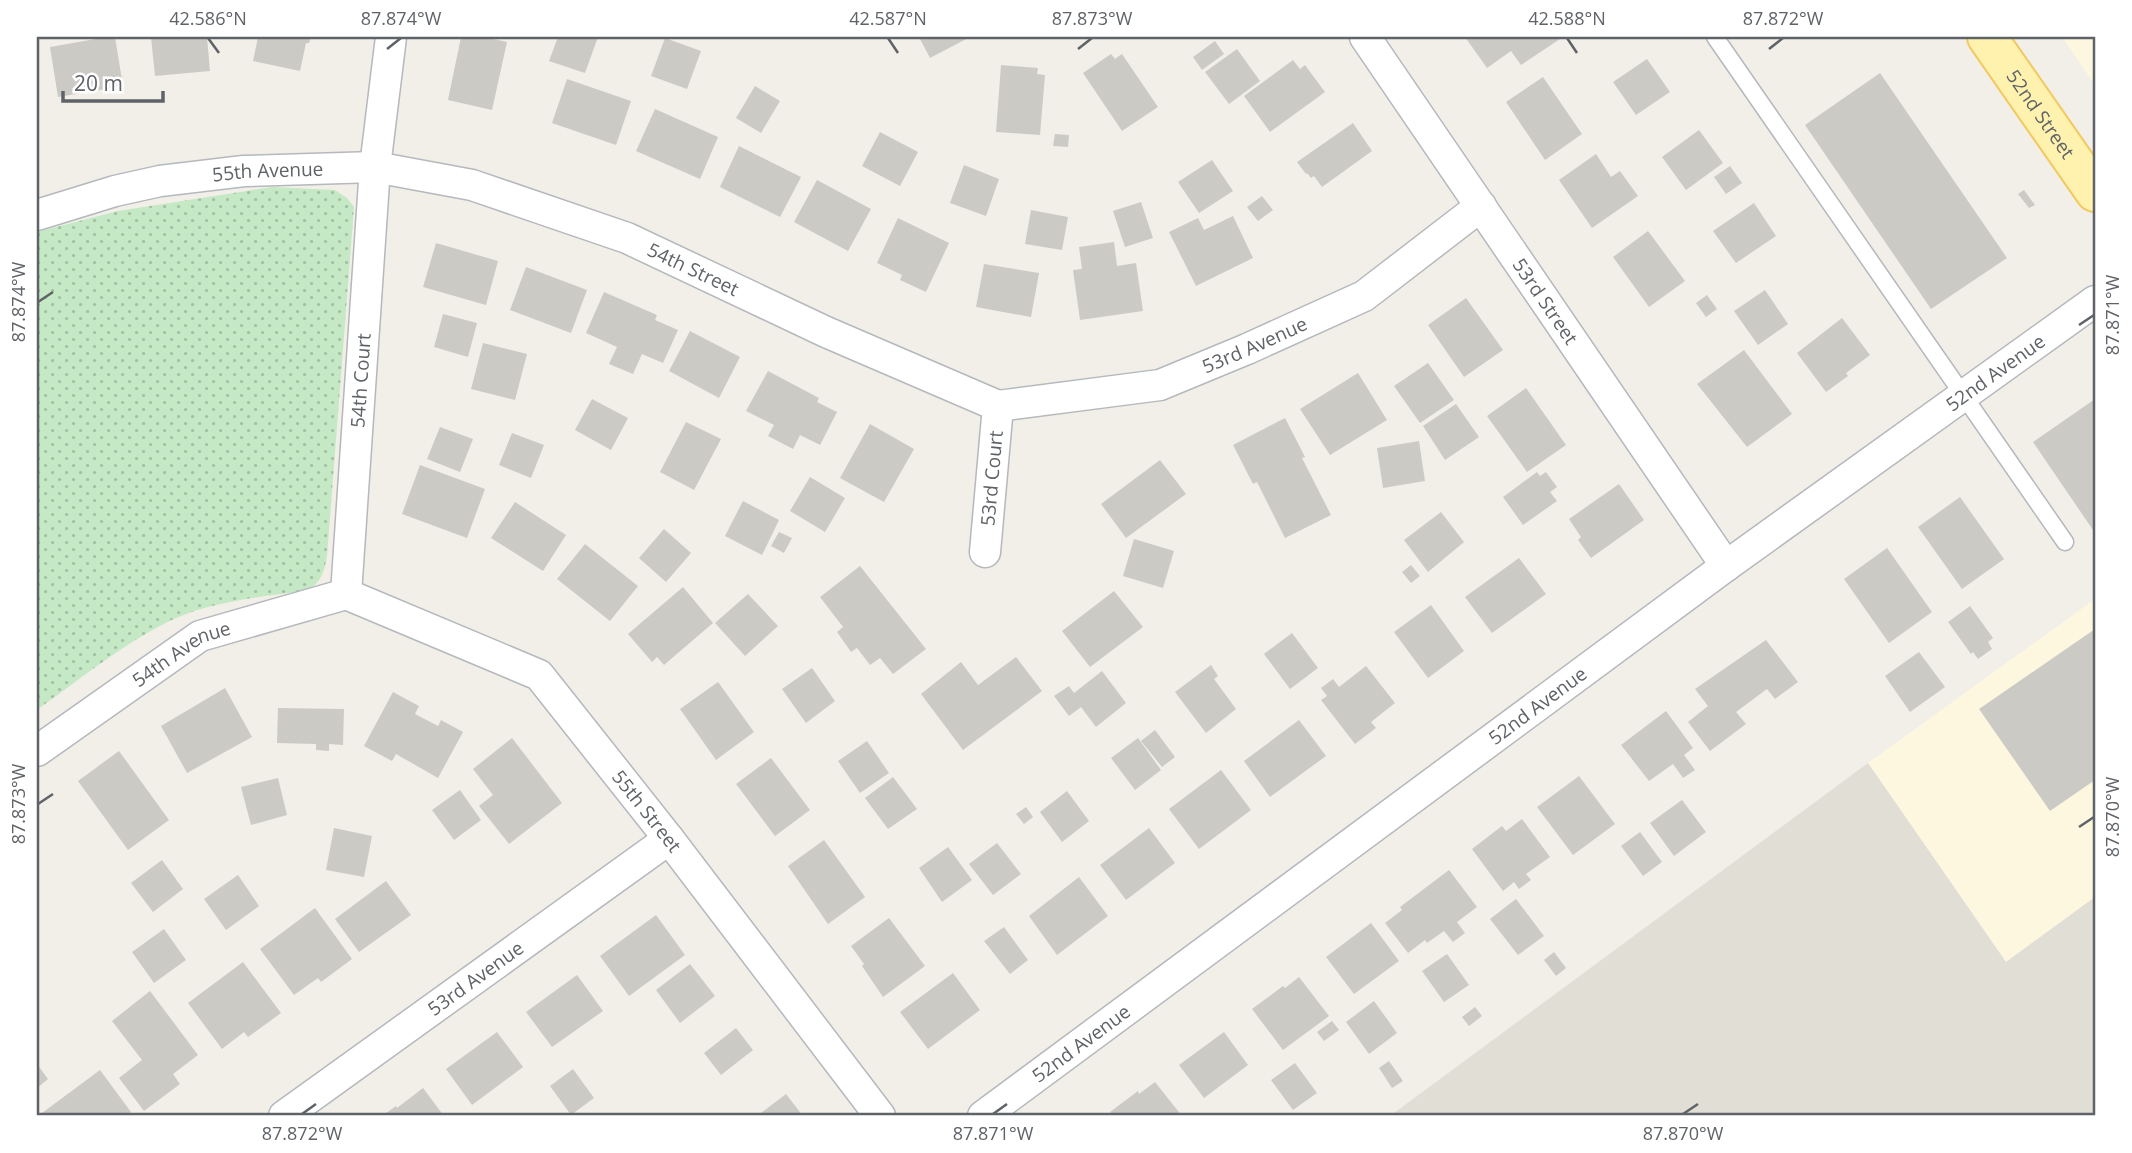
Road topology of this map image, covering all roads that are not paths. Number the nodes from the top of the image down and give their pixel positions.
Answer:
1 (391, 37) edge
2 (1365, 37) edge
3 (1715, 37) edge
4 (1987, 37) edge
5 (375, 167) junction
6 (2095, 192) edge
7 (1481, 206) junction
8 (37, 215) edge
9 (2095, 301) edge
10 (1964, 395) junction
11 (998, 406) junction
12 (2065, 542) dead end
13 (985, 552) dead end
14 (1726, 566) junction
15 (346, 594) junction
16 (37, 751) edge
17 (669, 839) junction
18 (284, 1116) edge
19 (880, 1116) edge
20 (983, 1116) edge

1 - 5 street
2 - 7 street, 53rd Street
3 - 10 lane
4 - 6 main road, 52nd Street
5 - 8 street, 55th Avenue
5 - 11 street, 54th Street
5 - 15 street, 54th Court
7 - 11 street, 53rd Avenue
7 - 14 street, 53rd Street
9 - 10 street, 52nd Avenue
10 - 12 lane
10 - 14 street, 52nd Avenue
11 - 13 street, 53rd Court
14 - 20 street, 52nd Avenue
15 - 16 street, 54th Avenue
15 - 17 street, 55th Street
17 - 18 street, 53rd Avenue
17 - 19 street, 55th Street

